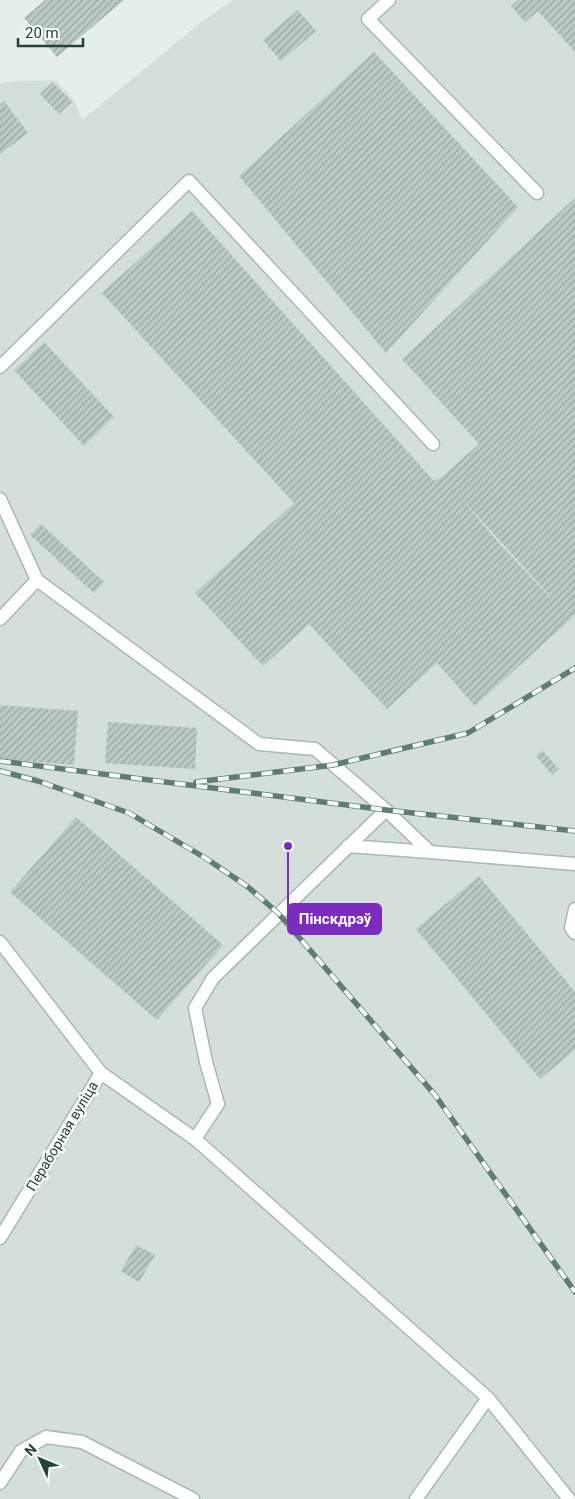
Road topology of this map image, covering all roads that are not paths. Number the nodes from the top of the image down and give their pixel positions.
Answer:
1 (389, 0) edge
2 (537, 193) dead end
3 (0, 367) edge
4 (433, 444) dead end
5 (0, 499) edge
6 (38, 580) junction
7 (0, 619) edge
8 (386, 810) junction
9 (348, 846) junction
10 (430, 852) junction
11 (575, 864) edge
12 (575, 909) edge
13 (575, 933) edge
14 (0, 942) edge
15 (101, 1073) junction
16 (195, 1140) junction
17 (0, 1238) edge
18 (488, 1398) junction
19 (0, 1483) edge
20 (193, 1499) edge
21 (416, 1499) edge
22 (569, 1499) edge

1 - 2 lane
3 - 4 lane
5 - 6 lane
6 - 7 lane
6 - 8 lane
8 - 9 lane
8 - 10 lane
9 - 10 lane
9 - 16 lane
10 - 11 lane
12 - 13 lane
14 - 15 lane, Пераборная вуліца
15 - 16 lane
15 - 17 lane, Пераборная вуліца
16 - 18 lane
18 - 21 lane
18 - 22 lane
19 - 20 lane

